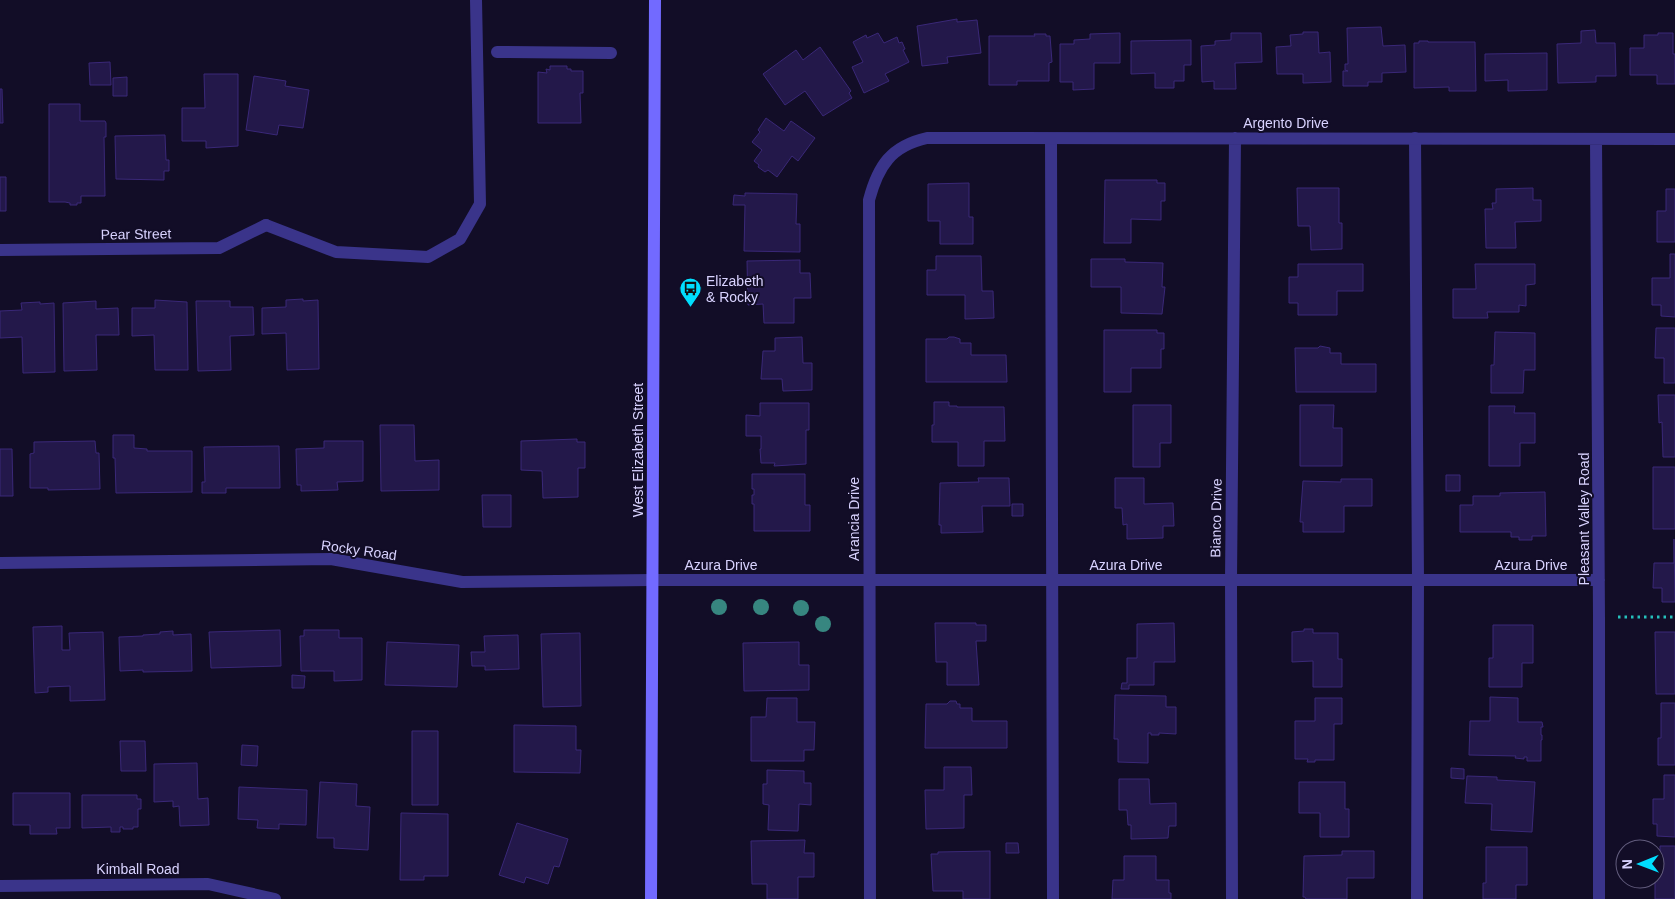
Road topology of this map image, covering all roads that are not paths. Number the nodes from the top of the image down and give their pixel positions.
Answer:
1 (476, 0) edge
2 (655, 0) edge
3 (497, 52) dead end
4 (611, 53) dead end
5 (1235, 138) junction
6 (1416, 138) junction
7 (1051, 139) junction
8 (1596, 139) junction
9 (1675, 139) edge
10 (899, 149) joint
11 (0, 250) edge
12 (0, 564) edge
13 (653, 580) junction
14 (1052, 580) junction
15 (1231, 580) junction
16 (1418, 580) junction
17 (1599, 580) junction
18 (870, 581) junction
19 (0, 886) edge
20 (275, 899) edge
21 (651, 899) edge
22 (870, 899) edge
23 (1053, 899) edge
24 (1232, 899) edge
25 (1417, 899) edge
26 (1599, 899) edge

1 - 11 street, Pear Street
2 - 13 main road, West Elizabeth Street
3 - 4 street
5 - 6 street, Argento Drive
5 - 7 street, Argento Drive
5 - 15 street, Bianco Drive
6 - 8 street, Argento Drive
6 - 16 street
7 - 10 street, Argento Drive
7 - 14 street
8 - 9 street, Argento Drive
8 - 17 street, Pleasant Valley Road
10 - 18 street, Arancia Drive
12 - 13 street, Rocky Road
13 - 18 street, Azura Drive
13 - 21 main road, West Elizabeth Street
14 - 15 street, Azura Drive
14 - 18 street, Azura Drive
14 - 23 street
15 - 16 street, Azura Drive
15 - 24 street, Bianco Drive
16 - 17 street, Azura Drive
16 - 25 street
17 - 26 street, Pleasant Valley Road
18 - 22 street, Arancia Drive
19 - 20 street, Kimball Road

